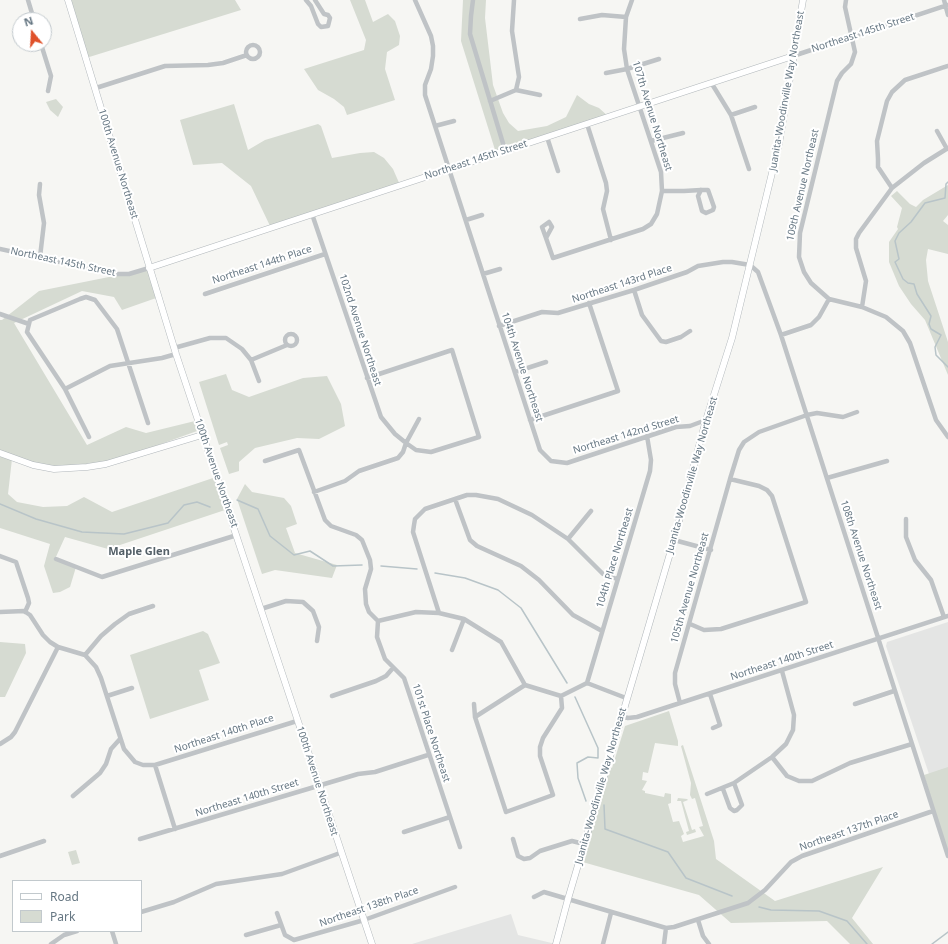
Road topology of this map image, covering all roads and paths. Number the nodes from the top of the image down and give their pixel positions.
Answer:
1 (28, 0) edge
2 (68, 0) edge
3 (306, 0) edge
4 (315, 0) edge
5 (416, 0) edge
6 (473, 0) edge
7 (514, 0) edge
8 (632, 0) edge
9 (803, 0) edge
10 (846, 0) edge
11 (944, 0) edge
12 (947, 6) edge
13 (32, 12) edge
14 (948, 15) edge
15 (626, 17) junction
16 (580, 19) dead end
17 (852, 36) junction
18 (44, 52) edge
19 (246, 55) dead end
20 (793, 56) junction
21 (659, 59) dead end
22 (948, 66) edge
23 (627, 70) junction
24 (606, 73) dead end
25 (712, 84) junction
26 (96, 88) junction
27 (516, 90) junction
28 (48, 91) dead end
29 (540, 95) dead end
30 (490, 100) junction
31 (639, 107) junction
32 (755, 107) dead end
33 (731, 115) junction
34 (454, 121) dead end
35 (588, 124) junction
36 (435, 126) junction
37 (938, 131) dead end
38 (683, 132) dead end
39 (547, 137) junction
40 (651, 141) junction
41 (947, 149) edge
42 (506, 150) junction
43 (749, 169) dead end
44 (448, 170) junction
45 (558, 171) dead end
46 (40, 184) dead end
47 (892, 188) junction
48 (701, 190) junction
49 (662, 191) junction
50 (312, 214) junction
51 (482, 215) dead end
52 (466, 220) junction
53 (546, 238) dead end
54 (611, 240) junction
55 (0, 249) edge
56 (325, 254) junction
57 (40, 258) junction
58 (750, 265) junction
59 (150, 268) junction
60 (500, 269) dead end
61 (483, 274) junction
62 (634, 290) junction
63 (205, 294) dead end
64 (829, 299) junction
65 (589, 303) junction
66 (862, 308) junction
67 (0, 314) edge
68 (29, 324) junction
69 (499, 326) junction
70 (690, 331) dead end
71 (781, 335) junction
72 (287, 345) dead end
73 (175, 351) junction
74 (251, 360) junction
75 (546, 362) dead end
76 (128, 363) junction
77 (515, 372) junction
78 (367, 378) junction
79 (259, 381) dead end
80 (65, 389) junction
81 (857, 412) dead end
82 (807, 415) junction
83 (419, 419) dead end
84 (530, 420) junction
85 (706, 420) junction
86 (148, 423) dead end
87 (202, 434) junction
88 (647, 436) junction
89 (89, 437) dead end
90 (948, 437) edge
91 (406, 443) junction
92 (0, 454) edge
93 (265, 461) dead end
94 (551, 461) joint
95 (887, 461) dead end
96 (827, 478) junction
97 (730, 479) junction
98 (314, 492) junction
99 (455, 499) junction
100 (591, 511) dead end
101 (906, 519) dead end
102 (237, 535) junction
103 (568, 539) junction
104 (674, 540) junction
105 (711, 550) junction
106 (0, 556) edge
107 (56, 559) dead end
108 (618, 579) junction
109 (153, 606) dead end
110 (261, 609) junction
111 (0, 612) edge
112 (25, 612) junction
113 (439, 612) junction
114 (946, 616) edge
115 (464, 619) junction
116 (378, 621) junction
117 (690, 624) junction
118 (602, 631) junction
119 (878, 639) junction
120 (317, 641) dead end
121 (58, 647) junction
122 (452, 650) dead end
123 (85, 655) junction
124 (393, 668) junction
125 (782, 671) junction
126 (587, 683) junction
127 (525, 685) junction
128 (132, 688) dead end
129 (894, 691) junction
130 (710, 694) junction
131 (107, 696) junction
132 (332, 696) dead end
133 (561, 696) junction
134 (626, 698) junction
135 (680, 703) junction
136 (474, 704) dead end
137 (855, 704) dead end
138 (621, 716) junction
139 (475, 717) junction
140 (297, 721) junction
141 (713, 728) dead end
142 (120, 739) junction
143 (0, 744) edge
144 (912, 744) junction
145 (428, 755) junction
146 (772, 757) junction
147 (155, 766) junction
148 (734, 783) junction
149 (319, 785) junction
150 (723, 789) junction
151 (707, 794) dead end
152 (73, 796) dead end
153 (933, 811) junction
154 (450, 817) junction
155 (175, 829) junction
156 (404, 832) dead end
157 (513, 839) dead end
158 (140, 840) dead end
159 (44, 841) dead end
160 (584, 844) junction
161 (460, 847) dead end
162 (340, 853) junction
163 (0, 856) edge
164 (948, 856) edge
165 (528, 858) junction
166 (528, 864) dead end
167 (455, 887) dead end
168 (534, 897) dead end
169 (568, 899) junction
170 (142, 912) edge
171 (277, 913) dead end
172 (611, 913) junction
173 (364, 920) junction
174 (698, 920) junction
175 (281, 925) junction
176 (666, 928) junction
177 (74, 932) edge
178 (112, 932) edge
179 (246, 935) dead end
180 (288, 941) edge
181 (51, 944) edge
182 (116, 944) edge
183 (372, 944) edge
184 (556, 944) edge
185 (603, 944) edge
186 (664, 944) edge
187 (709, 944) edge

1 - 13 street
2 - 26 main road, 100th Avenue Northeast
3 - 4 street
5 - 36 street, 104th Avenue Northeast
6 - 30 street
7 - 27 street
8 - 15 street, 107th Avenue Northeast
9 - 20 main road, Juanita-Woodinville Way Northeast
10 - 17 street, 109th Avenue Northeast
11 - 12 street
12 - 14 street
12 - 17 street, Northeast 145th Street
15 - 16 street
15 - 23 street, 107th Avenue Northeast
17 - 20 street, Northeast 145th Street
17 - 64 street, 109th Avenue Northeast
18 - 28 street
19 - 26 street
20 - 25 main road, Northeast 145th Street
20 - 58 main road, Juanita-Woodinville Way Northeast
21 - 23 street
22 - 47 street
23 - 24 street
23 - 31 street, 107th Avenue Northeast
25 - 31 main road, Northeast 145th Street
25 - 33 street
26 - 59 main road, 100th Avenue Northeast
27 - 29 street
27 - 30 street
30 - 42 street
31 - 35 main road, Northeast 145th Street
31 - 40 street, 107th Avenue Northeast
32 - 33 street
33 - 43 street
34 - 36 street
35 - 39 main road, Northeast 145th Street
35 - 54 street
36 - 44 street, 104th Avenue Northeast
37 - 41 street
38 - 40 street
39 - 42 main road, Northeast 145th Street
39 - 45 street
40 - 49 street, 107th Avenue Northeast
41 - 47 street
42 - 44 main road, Northeast 145th Street
44 - 50 main road, Northeast 145th Street
44 - 52 street, 104th Avenue Northeast
46 - 57 street
47 - 66 street
48 - 48 street
48 - 49 street
49 - 54 street, 107th Avenue Northeast
50 - 56 street, 102nd Avenue Northeast
50 - 59 main road, Northeast 145th Street
51 - 52 street
52 - 61 street, 104th Avenue Northeast
53 - 54 street
55 - 57 street, Northeast 145th Street
56 - 63 street, Northeast 144th Place
56 - 78 street, 102nd Avenue Northeast
57 - 59 street, Northeast 145th Street
58 - 62 street, Northeast 143rd Place
58 - 71 street, 108th Avenue Northeast
58 - 85 main road, Juanita-Woodinville Way Northeast
59 - 73 main road, 100th Avenue Northeast
60 - 61 street
61 - 69 street, 104th Avenue Northeast
62 - 65 street, Northeast 143rd Place
62 - 70 street
64 - 66 street, 109th Avenue Northeast
64 - 71 street
65 - 69 street, Northeast 143rd Place
65 - 84 street
66 - 90 street, 109th Avenue Northeast
67 - 68 street
68 - 76 street
68 - 80 street
69 - 77 street, 104th Avenue Northeast
71 - 82 street, 108th Avenue Northeast
72 - 74 street
73 - 74 street
73 - 76 street
73 - 87 main road, 100th Avenue Northeast
74 - 79 street
75 - 77 street
76 - 80 street
76 - 86 street
77 - 84 street, 104th Avenue Northeast
78 - 91 street, 102nd Avenue Northeast
78 - 91 street, 102nd Avenue Northeast
80 - 89 street
81 - 82 street
82 - 96 street, 108th Avenue Northeast
82 - 97 street
83 - 91 street
84 - 94 street, 104th Avenue Northeast
85 - 88 street, Northeast 142nd Street
85 - 104 main road, Juanita-Woodinville Way Northeast
87 - 92 main road
87 - 102 main road, 100th Avenue Northeast
88 - 94 street, Northeast 142nd Street
88 - 108 street, 104th Place Northeast
91 - 98 street
93 - 98 street
95 - 96 street
96 - 119 street, 108th Avenue Northeast
97 - 105 street, 105th Avenue Northeast
97 - 117 street
98 - 116 street
99 - 103 street
99 - 113 street
99 - 118 street
100 - 103 street
101 - 114 street
102 - 107 street
102 - 110 main road, 100th Avenue Northeast
103 - 108 street
104 - 105 street
104 - 134 main road, Juanita-Woodinville Way Northeast
105 - 117 street, 105th Avenue Northeast
106 - 112 street
108 - 118 street, 104th Place Northeast
109 - 123 street
110 - 120 street
110 - 140 main road, 100th Avenue Northeast
111 - 112 street
112 - 121 street
113 - 115 street
113 - 116 street
114 - 119 street, Northeast 140th Street
115 - 122 street
115 - 127 street
116 - 124 street, 101st Place Northeast
117 - 135 street, 105th Avenue Northeast
118 - 126 street, 104th Place Northeast
119 - 125 street, Northeast 140th Street
119 - 129 street, 108th Avenue Northeast
121 - 123 street
121 - 143 street
123 - 131 street
124 - 132 street
124 - 145 street, 101st Place Northeast
125 - 130 street, Northeast 140th Street
125 - 146 street
126 - 133 street
126 - 134 street
127 - 133 street
127 - 139 street
128 - 131 street
129 - 137 street
129 - 144 street, 108th Avenue Northeast
130 - 135 street, Northeast 140th Street
130 - 141 street
131 - 142 street
133 - 139 street
134 - 138 main road, Juanita-Woodinville Way Northeast
135 - 138 street, Northeast 140th Street
136 - 139 street
138 - 160 main road, Juanita-Woodinville Way Northeast
140 - 147 street, Northeast 140th Place
140 - 149 main road, 100th Avenue Northeast
142 - 147 street
142 - 152 street
144 - 146 street
144 - 153 street, 108th Avenue Northeast
145 - 149 street, Northeast 140th Street
145 - 154 street, 101st Place Northeast
146 - 148 street
147 - 155 street
148 - 150 street
148 - 150 street
149 - 155 street, Northeast 140th Street
149 - 162 main road, 100th Avenue Northeast
150 - 151 street
153 - 164 street, 108th Avenue Northeast
153 - 174 street, Northeast 137th Place
154 - 156 street
154 - 161 street, 101st Place Northeast
155 - 158 street, Northeast 140th Street
157 - 165 street
159 - 163 street
160 - 165 street
160 - 169 main road, Juanita-Woodinville Way Northeast
162 - 170 street
162 - 173 main road, 100th Avenue Northeast
165 - 166 street
167 - 173 street, Northeast 138th Place
168 - 169 street, Northeast 137th Place
169 - 172 street, Northeast 137th Place
169 - 184 main road, Juanita-Woodinville Way Northeast
171 - 175 street, Northeast 138th Place
172 - 176 street, Northeast 137th Place
172 - 185 street
173 - 180 street, Northeast 138th Place
173 - 183 main road, 100th Avenue Northeast
174 - 176 street, Northeast 137th Place
174 - 187 street
175 - 179 street
175 - 180 street, Northeast 138th Place
176 - 186 street
177 - 181 street
178 - 182 street

